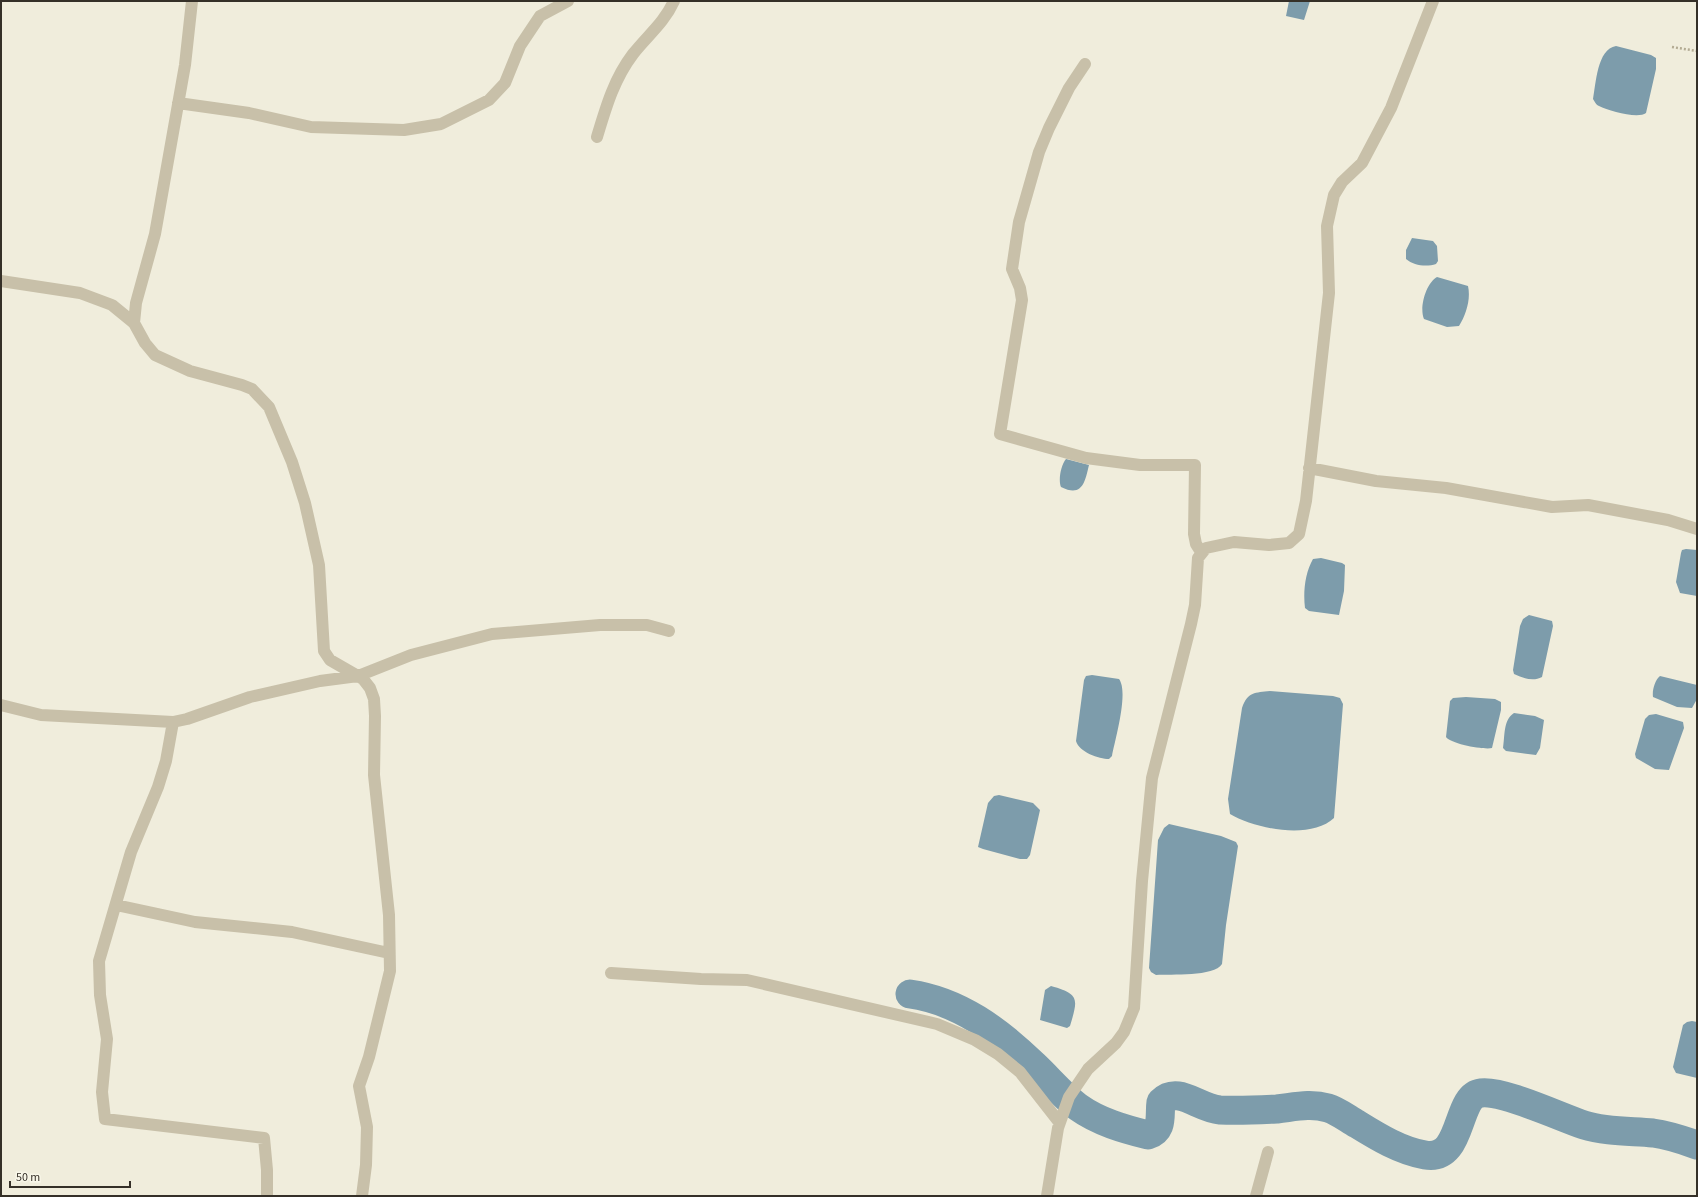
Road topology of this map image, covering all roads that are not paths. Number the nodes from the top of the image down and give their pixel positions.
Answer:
1 (192, 1) edge
2 (568, 1) edge
3 (674, 1) edge
4 (1433, 1) edge
5 (1085, 64) dead end
6 (178, 103) junction
7 (597, 137) dead end
8 (1, 281) edge
9 (134, 323) junction
10 (1309, 468) junction
11 (1697, 529) edge
12 (1201, 552) junction
13 (669, 631) dead end
14 (358, 676) junction
15 (1, 705) edge
16 (173, 722) junction
17 (116, 905) junction
18 (389, 953) junction
19 (611, 973) dead end
20 (1061, 1117) junction
21 (1268, 1152) dead end
22 (267, 1196) edge
23 (362, 1196) edge
24 (1047, 1196) edge
25 (1256, 1196) edge

1 - 6 street
2 - 6 street
3 - 7 street
4 - 10 street
5 - 12 street
6 - 9 street
8 - 9 street
9 - 14 street
10 - 11 street
10 - 12 street
12 - 20 street
13 - 14 street
14 - 16 street
14 - 18 street
15 - 16 street
16 - 17 street
17 - 18 street
17 - 22 street
18 - 23 street
19 - 20 street
20 - 24 street
21 - 25 street

